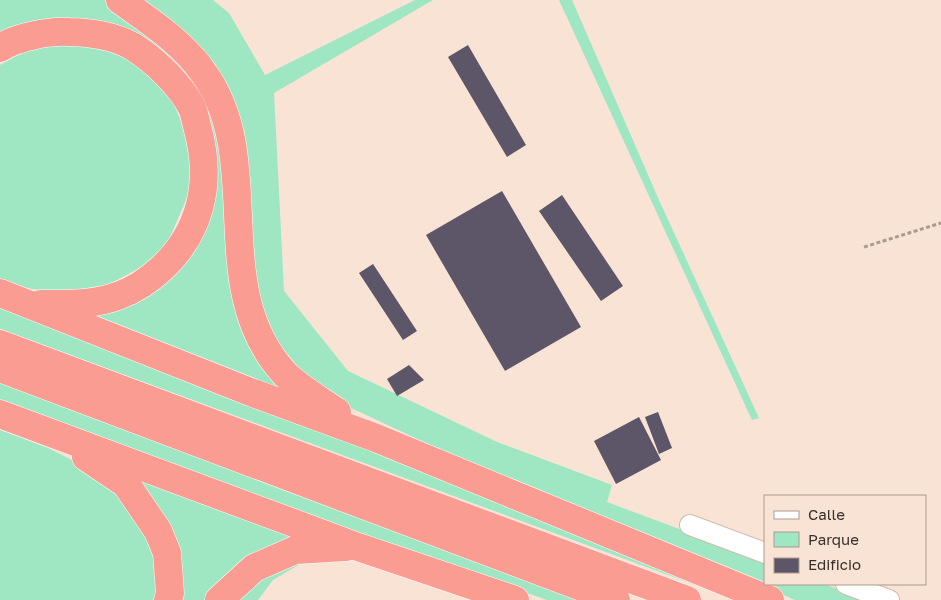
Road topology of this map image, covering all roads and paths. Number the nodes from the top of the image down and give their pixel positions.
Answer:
1 (120, 0) edge
2 (0, 48) edge
3 (941, 223) edge
4 (864, 247) dead end
5 (0, 293) edge
6 (27, 303) junction
7 (0, 344) edge
8 (0, 368) edge
9 (0, 414) edge
10 (52, 433) junction
11 (376, 438) junction
12 (690, 525) dead end
13 (358, 547) junction
14 (764, 553) edge
15 (849, 585) edge
16 (168, 600) edge
17 (219, 600) edge
18 (515, 600) edge
19 (616, 600) edge
20 (687, 600) edge
21 (770, 600) edge
22 (889, 600) edge

1 - 11 highway
2 - 6 highway
3 - 4 path
5 - 6 highway
6 - 11 highway
7 - 20 highway
8 - 19 highway
9 - 10 highway
10 - 13 highway
10 - 16 highway
11 - 21 highway
12 - 14 street
13 - 17 highway
13 - 18 highway
15 - 22 street

